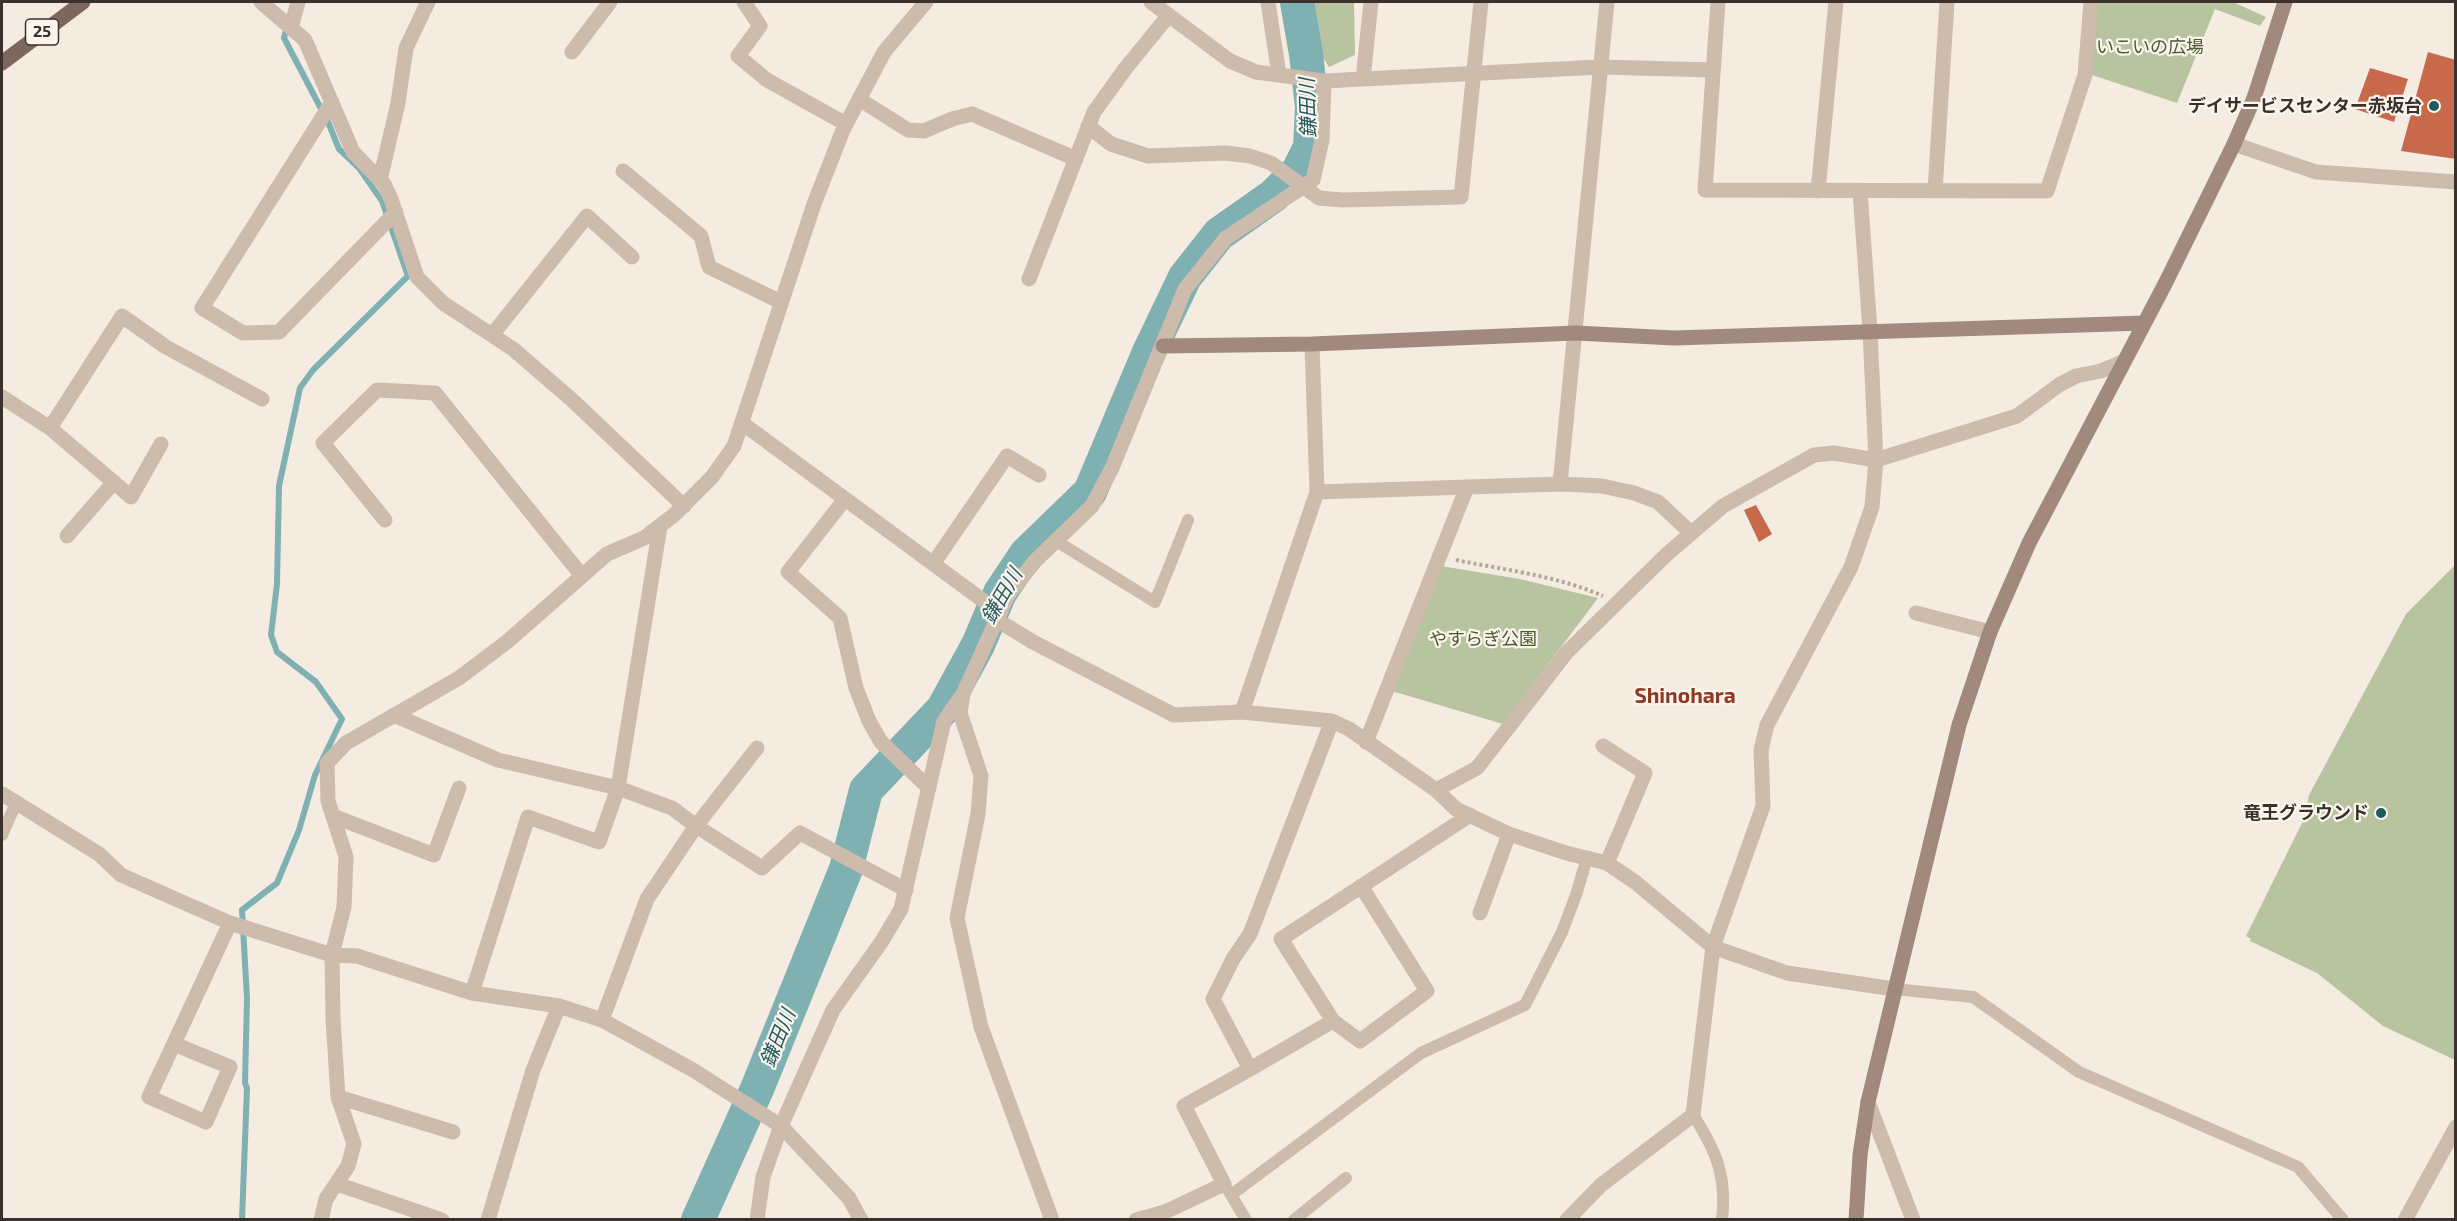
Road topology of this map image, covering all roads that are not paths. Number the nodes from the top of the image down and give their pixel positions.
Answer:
1 (83, 2) edge
2 (261, 2) edge
3 (298, 2) edge
4 (428, 2) edge
5 (610, 2) edge
6 (744, 2) edge
7 (926, 2) edge
8 (1151, 2) edge
9 (1268, 2) edge
10 (1371, 2) edge
11 (1481, 2) edge
12 (1606, 2) edge
13 (1718, 2) edge
14 (1836, 2) edge
15 (1947, 2) edge
16 (2091, 2) edge
17 (2285, 2) edge
18 (1169, 15) junction
19 (291, 28) junction
20 (572, 52) dead end
21 (2, 63) edge
22 (1600, 67) junction
23 (1713, 69) junction
24 (1475, 73) junction
25 (1279, 75) junction
26 (1363, 79) junction
27 (1324, 81) junction
28 (859, 99) junction
29 (332, 102) junction
30 (846, 124) junction
31 (1088, 126) junction
32 (2235, 144) junction
33 (1076, 159) junction
34 (623, 171) dead end
35 (380, 180) junction
36 (2456, 182) edge
37 (1303, 186) junction
38 (1818, 191) junction
39 (1860, 191) junction
40 (1935, 191) junction
41 (396, 212) junction
42 (632, 257) dead end
43 (1029, 279) dead end
44 (781, 302) junction
45 (2144, 323) junction
46 (1870, 331) junction
47 (1576, 333) junction
48 (492, 335) junction
49 (1312, 344) junction
50 (1162, 346) junction
51 (2124, 362) junction
52 (2, 397) edge
53 (262, 399) dead end
54 (742, 423) junction
55 (50, 428) junction
56 (161, 444) dead end
57 (1876, 460) junction
58 (1039, 475) dead end
59 (114, 482) junction
60 (1560, 484) junction
61 (1467, 487) junction
62 (1317, 492) junction
63 (845, 499) junction
64 (684, 506) junction
65 (385, 520) dead end
66 (1188, 520) dead end
67 (660, 526) junction
68 (1691, 533) junction
69 (67, 536) dead end
70 (1056, 540) junction
71 (933, 564) junction
72 (582, 576) junction
73 (1916, 613) dead end
74 (998, 617) junction
75 (1990, 632) junction
76 (963, 694) junction
77 (1242, 712) junction
78 (394, 715) junction
79 (1332, 722) junction
80 (1366, 742) junction
81 (1603, 746) dead end
82 (757, 748) dead end
83 (459, 788) dead end
84 (618, 788) junction
85 (929, 788) junction
86 (1436, 790) junction
87 (2, 794) edge
88 (16, 803) junction
89 (1470, 815) junction
90 (333, 816) junction
91 (696, 826) junction
92 (1509, 834) junction
93 (2, 835) edge
94 (1587, 858) junction
95 (1608, 863) junction
96 (1361, 886) junction
97 (906, 890) junction
98 (1480, 913) dead end
99 (230, 922) junction
100 (1713, 947) junction
101 (332, 955) junction
102 (1894, 989) junction
103 (472, 993) junction
104 (559, 1006) junction
105 (602, 1020) junction
106 (1333, 1021) junction
107 (174, 1044) junction
108 (1250, 1069) junction
109 (338, 1097) junction
110 (1868, 1102) junction
111 (1693, 1115) junction
112 (781, 1126) junction
113 (2456, 1126) edge
114 (453, 1132) dead end
115 (1346, 1178) dead end
116 (337, 1184) junction
117 (1227, 1190) junction
118 (321, 1220) edge
119 (442, 1220) edge
120 (489, 1220) edge
121 (757, 1220) edge
122 (861, 1220) edge
123 (1052, 1220) edge
124 (1137, 1220) edge
125 (1246, 1220) edge
126 (1294, 1220) edge
127 (1567, 1220) edge
128 (1722, 1220) edge
129 (1856, 1220) edge
130 (1913, 1220) edge
131 (2343, 1220) edge
132 (2405, 1220) edge

1 - 21 main road, 25
2 - 19 street
3 - 19 street
4 - 35 street
5 - 20 street
6 - 30 street
7 - 28 street
8 - 18 street
9 - 25 street
10 - 26 street
11 - 24 street
12 - 22 street
13 - 23 street
14 - 38 street
15 - 40 street
16 - 40 street
17 - 32 street
18 - 25 street
18 - 31 street
19 - 29 street
22 - 23 street
22 - 24 street
22 - 47 street
23 - 38 street
24 - 26 street
24 - 37 street
25 - 27 street
26 - 27 street
27 - 37 street
28 - 30 street
28 - 33 street
29 - 35 street
29 - 41 street
30 - 44 street
31 - 33 street
31 - 37 street
32 - 36 street
32 - 45 street
33 - 43 street
34 - 44 street
35 - 41 street
37 - 50 street
38 - 39 street
39 - 40 street
39 - 46 street
41 - 48 street
42 - 48 street
44 - 54 street
45 - 46 street
45 - 51 street
46 - 47 street
46 - 57 street
47 - 49 street
47 - 60 street
48 - 64 street
49 - 50 street
49 - 62 street
50 - 70 street
51 - 57 street
51 - 75 street
52 - 55 street
53 - 55 street
54 - 63 street
54 - 64 street
55 - 59 street
56 - 59 street
57 - 68 street
57 - 100 street
58 - 71 street
59 - 69 street
60 - 61 street
60 - 68 street
61 - 62 street
61 - 80 street
62 - 77 street
63 - 71 street
63 - 85 street
64 - 67 street
65 - 72 street
66 - 70 lane
67 - 72 street
67 - 84 street
68 - 86 street
70 - 74 street
71 - 74 street
72 - 78 street
73 - 75 street
74 - 76 street
74 - 77 street
75 - 102 street
76 - 85 street
76 - 123 street
77 - 79 street
78 - 84 street
78 - 90 street
79 - 80 street
79 - 108 street
80 - 86 street
81 - 95 street
82 - 91 street
83 - 90 street
84 - 91 street
84 - 103 street
85 - 97 street
86 - 89 street
87 - 88 street
88 - 93 lane
88 - 99 street
89 - 92 street
89 - 96 street
90 - 101 street
91 - 97 street
91 - 105 street
92 - 94 street
92 - 98 street
94 - 95 street
94 - 117 lane
95 - 100 street
96 - 106 street
96 - 106 street
97 - 112 street
99 - 101 street
99 - 107 street
100 - 102 street
100 - 111 street
101 - 103 street
101 - 109 street
102 - 110 street
102 - 131 lane
103 - 104 street
104 - 105 street
104 - 120 street
105 - 112 street
106 - 108 street
107 - 107 street
108 - 117 street
109 - 114 street
109 - 116 street
110 - 129 street
110 - 130 street
111 - 127 street
111 - 128 lane
112 - 121 street
112 - 122 street
113 - 132 street
115 - 126 lane
116 - 118 street
116 - 119 street
117 - 124 street
117 - 125 lane

